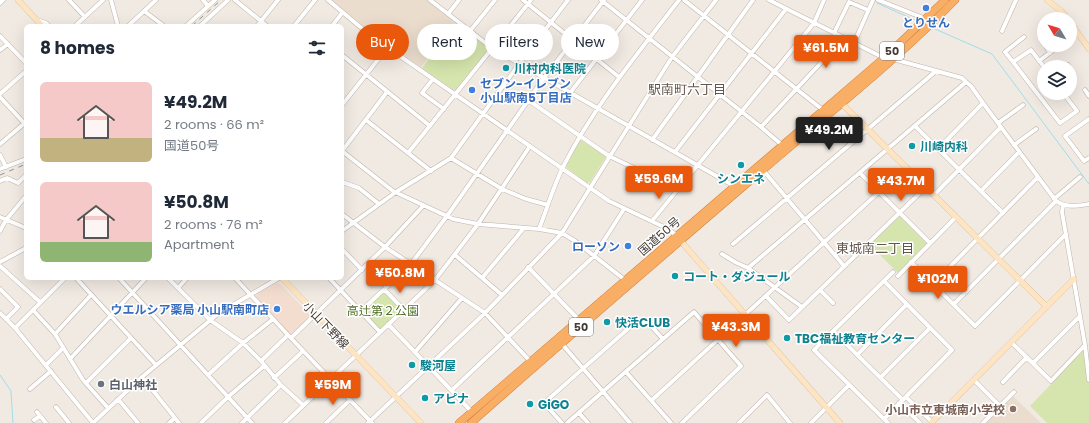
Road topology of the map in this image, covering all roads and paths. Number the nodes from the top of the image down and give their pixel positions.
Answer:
1 (4, 0) edge
2 (18, 0) edge
3 (69, 0) edge
4 (104, 0) edge
5 (111, 0) edge
6 (156, 0) edge
7 (203, 0) edge
8 (214, 0) edge
9 (228, 0) edge
10 (235, 0) edge
11 (278, 0) edge
12 (315, 0) edge
13 (328, 0) edge
14 (430, 0) edge
15 (459, 0) edge
16 (495, 0) edge
17 (523, 0) edge
18 (568, 0) edge
19 (603, 0) edge
20 (642, 0) edge
21 (679, 0) edge
22 (684, 0) edge
23 (716, 0) edge
24 (753, 0) edge
25 (769, 0) edge
26 (824, 0) edge
27 (873, 0) edge
28 (878, 0) edge
29 (945, 0) edge
30 (955, 0) edge
31 (1016, 0) edge
32 (1047, 0) edge
33 (529, 2) edge
34 (0, 3) edge
35 (208, 6) junction
36 (786, 9) junction
37 (868, 10) junction
38 (144, 11) junction
39 (1062, 12) edge
40 (342, 13) junction
41 (448, 14) junction
42 (704, 16) junction
43 (85, 17) junction
44 (36, 19) junction
45 (627, 20) junction
46 (926, 20) junction
47 (261, 21) junction
48 (551, 22) junction
49 (814, 23) junction
50 (37, 24) edge
51 (40, 24) edge
52 (47, 24) edge
53 (77, 24) edge
54 (117, 24) edge
55 (130, 24) edge
56 (161, 24) edge
57 (188, 24) edge
58 (202, 24) edge
59 (259, 24) edge
60 (265, 24) edge
61 (296, 24) edge
62 (334, 24) edge
63 (357, 24) edge
64 (461, 24) edge
65 (476, 24) edge
66 (511, 24) edge
67 (585, 24) edge
68 (561, 30) edge
69 (619, 30) edge
70 (1002, 31) dead end
71 (1077, 32) edge
72 (728, 34) junction
73 (834, 34) junction
74 (0, 36) edge
75 (477, 36) edge
76 (1024, 37) dead end
77 (649, 38) junction
78 (844, 38) junction
79 (801, 39) junction
80 (485, 43) edge
81 (854, 43) junction
82 (8, 44) junction
83 (1089, 49) edge
84 (0, 50) edge
85 (1050, 53) edge
86 (751, 54) junction
87 (561, 56) edge
88 (672, 56) junction
89 (485, 57) edge
90 (344, 58) edge
91 (826, 58) junction
92 (884, 58) junction
93 (893, 59) junction
94 (24, 60) edge
95 (378, 60) edge
96 (406, 60) edge
97 (512, 60) edge
98 (595, 60) edge
99 (598, 60) edge
100 (1038, 60) edge
101 (1040, 60) edge
102 (1013, 62) junction
103 (519, 64) junction
104 (936, 71) junction
105 (774, 72) junction
106 (24, 73) edge
107 (366, 75) junction
108 (619, 77) junction
109 (697, 77) junction
110 (432, 78) junction
111 (544, 78) junction
112 (966, 82) junction
113 (796, 90) junction
114 (1085, 90) dead end
115 (387, 92) junction
116 (570, 93) junction
117 (1037, 93) edge
118 (455, 94) junction
119 (719, 94) junction
120 (0, 96) edge
121 (1089, 96) edge
122 (528, 100) junction
123 (1042, 100) edge
124 (1068, 100) edge
125 (839, 101) junction
126 (344, 102) edge
127 (983, 103) junction
128 (1023, 105) dead end
129 (598, 108) junction
130 (444, 109) junction
131 (823, 110) junction
132 (742, 112) junction
133 (484, 114) junction
134 (1089, 119) edge
135 (366, 120) junction
136 (24, 123) edge
137 (24, 125) edge
138 (1000, 125) junction
139 (430, 126) junction
140 (628, 126) junction
141 (915, 126) junction
142 (761, 127) junction
143 (506, 129) junction
144 (868, 129) junction
145 (1036, 129) dead end
146 (580, 136) junction
147 (652, 140) junction
148 (0, 144) edge
149 (782, 145) junction
150 (1014, 145) junction
151 (530, 146) junction
152 (344, 148) edge
153 (887, 149) junction
154 (938, 149) junction
155 (675, 152) junction
156 (1019, 152) junction
157 (344, 153) edge
158 (408, 154) junction
159 (0, 155) edge
160 (609, 156) junction
161 (451, 158) junction
162 (1089, 158) edge
163 (24, 160) edge
164 (698, 166) junction
165 (6, 167) junction
166 (562, 168) junction
167 (0, 169) edge
168 (763, 170) junction
169 (959, 170) junction
170 (430, 171) junction
171 (476, 173) junction
172 (860, 173) junction
173 (24, 177) edge
174 (1038, 177) junction
175 (1080, 177) dead end
176 (0, 181) edge
177 (344, 183) edge
178 (734, 186) junction
179 (589, 187) junction
180 (926, 187) junction
181 (502, 189) junction
182 (678, 189) junction
183 (981, 191) junction
184 (396, 192) junction
185 (879, 192) junction
186 (934, 195) junction
187 (24, 198) edge
188 (787, 198) junction
189 (1055, 200) junction
190 (379, 204) junction
191 (1089, 204) edge
192 (548, 205) junction
193 (1063, 205) junction
194 (423, 206) junction
195 (624, 209) junction
196 (899, 212) junction
197 (1003, 213) junction
198 (344, 216) edge
199 (447, 216) junction
200 (956, 217) junction
201 (0, 218) edge
202 (804, 218) junction
203 (6, 220) junction
204 (652, 221) junction
205 (353, 223) junction
206 (478, 224) junction
207 (24, 227) edge
208 (524, 228) junction
209 (539, 229) junction
210 (0, 230) edge
211 (344, 230) edge
212 (562, 232) junction
213 (1066, 234) junction
214 (679, 238) junction
215 (978, 238) junction
216 (824, 243) junction
217 (930, 243) junction
218 (733, 244) dead end
219 (385, 247) junction
220 (24, 249) edge
221 (344, 251) edge
222 (722, 254) dead end
223 (455, 255) junction
224 (594, 256) junction
225 (999, 259) junction
226 (0, 262) edge
227 (911, 262) junction
228 (411, 264) junction
229 (0, 266) edge
230 (844, 266) junction
231 (528, 267) junction
232 (748, 268) junction
233 (362, 270) junction
234 (893, 272) dead end
235 (898, 276) dead end
236 (482, 278) junction
237 (1074, 279) junction
238 (62, 280) edge
239 (78, 280) edge
240 (121, 280) edge
241 (144, 280) edge
242 (170, 280) edge
243 (185, 280) edge
244 (237, 280) edge
245 (277, 280) edge
246 (282, 280) edge
247 (331, 280) edge
248 (435, 280) junction
249 (625, 280) junction
250 (884, 281) junction
251 (1020, 281) junction
252 (932, 284) junction
253 (178, 288) junction
254 (775, 288) junction
255 (0, 289) edge
256 (384, 289) junction
257 (341, 290) junction
258 (820, 290) junction
259 (132, 293) junction
260 (553, 294) junction
261 (91, 295) junction
262 (251, 295) junction
263 (502, 295) junction
264 (766, 296) junction
265 (462, 298) junction
266 (40, 302) junction
267 (833, 303) dead end
268 (907, 304) junction
269 (954, 304) junction
270 (1046, 306) junction
271 (802, 307) junction
272 (33, 310) junction
273 (404, 310) junction
274 (361, 311) junction
275 (0, 313) edge
276 (316, 314) junction
277 (485, 314) junction
278 (745, 315) junction
279 (111, 316) junction
280 (1080, 316) junction
281 (6, 319) junction
282 (273, 319) junction
283 (210, 320) junction
284 (580, 320) junction
285 (388, 324) junction
286 (15, 328) junction
287 (930, 328) junction
288 (833, 331) junction
289 (380, 332) junction
290 (55, 334) junction
291 (289, 337) junction
292 (506, 337) junction
293 (131, 338) junction
294 (663, 339) junction
295 (718, 340) junction
296 (1011, 342) junction
297 (243, 343) junction
298 (562, 344) junction
299 (181, 345) junction
300 (1085, 345) junction
301 (63, 348) junction
302 (303, 351) junction
303 (414, 352) junction
304 (356, 355) junction
305 (857, 355) junction
306 (1027, 357) junction
307 (70, 359) junction
308 (261, 361) junction
309 (531, 362) junction
310 (1033, 363) junction
311 (46, 365) junction
312 (156, 365) junction
313 (264, 366) junction
314 (429, 366) junction
315 (583, 368) junction
316 (51, 372) junction
317 (626, 372) junction
318 (208, 375) junction
319 (142, 377) junction
320 (274, 378) junction
321 (881, 378) junction
322 (330, 380) junction
323 (974, 380) junction
324 (1089, 380) edge
325 (1003, 382) dead end
326 (86, 383) junction
327 (281, 385) junction
328 (849, 385) junction
329 (30, 389) dead end
330 (452, 390) junction
331 (1014, 392) dead end
332 (603, 393) junction
333 (228, 397) junction
334 (396, 397) junction
335 (118, 399) junction
336 (350, 400) junction
337 (652, 400) junction
338 (903, 400) junction
339 (303, 406) junction
340 (1000, 406) junction
341 (56, 407) dead end
342 (108, 408) junction
343 (826, 408) junction
344 (472, 412) junction
345 (579, 413) junction
346 (175, 418) junction
347 (247, 418) junction
348 (884, 418) junction
349 (34, 420) dead end
350 (370, 422) edge
351 (789, 422) edge
352 (46, 423) edge
353 (69, 423) edge
354 (93, 423) edge
355 (138, 423) edge
356 (169, 423) edge
357 (179, 423) edge
358 (202, 423) edge
359 (242, 423) edge
360 (252, 423) edge
361 (286, 423) edge
362 (326, 423) edge
363 (421, 423) edge
364 (459, 423) edge
365 (471, 423) edge
366 (562, 423) edge
367 (567, 423) edge
368 (588, 423) edge
369 (630, 423) edge
370 (671, 423) edge
371 (682, 423) edge
372 (739, 423) edge
373 (811, 423) edge
374 (840, 423) edge
375 (888, 423) edge
376 (920, 423) edge
377 (932, 423) edge
378 (983, 423) edge

1 - 34 street
2 - 44 street
3 - 43 street
4 - 43 street
5 - 54 street
6 - 38 street
7 - 35 street
8 - 35 street
9 - 58 street
10 - 47 street
11 - 47 street
12 - 61 street
13 - 40 street
14 - 41 street
15 - 41 street
16 - 65 street
17 - 33 street
18 - 48 street
19 - 45 street
19 - 67 street
20 - 45 street
21 - 77 street
22 - 42 street
23 - 42 street
24 - 72 street
25 - 36 street
26 - 49 street
27 - 37 street
28 - 46 street
29 - 46 highway, 国道50号 / 50
30 - 93 highway, 国道50号 / 50
31 - 70 street
32 - 39 street
33 - 48 street
33 - 66 street
35 - 57 street
36 - 49 street
36 - 86 street
37 - 73 street
37 - 81 street
38 - 55 street
38 - 56 street
40 - 62 street
40 - 63 street
41 - 64 street
42 - 72 street
42 - 88 street
43 - 53 street
44 - 50 street
44 - 51 street
44 - 52 street
45 - 69 street
45 - 77 street
46 - 92 highway, 国道50号 / 50
47 - 59 street
47 - 60 street
48 - 68 street
48 - 103 street
49 - 73 street
49 - 79 street
71 - 83 street
72 - 86 street
72 - 109 street
73 - 78 street
74 - 82 street
75 - 80 street
76 - 102 street
77 - 88 street
77 - 108 street
78 - 81 street
78 - 91 street
79 - 91 street
79 - 105 street
81 - 92 street
82 - 84 street
82 - 94 street
85 - 101 street
86 - 105 street
86 - 119 street
87 - 111 street
88 - 109 street
88 - 140 street
89 - 118 street
90 - 107 street
91 - 113 street
92 - 125 highway, 国道50号 / 50
93 - 104 street
93 - 125 highway, 国道50号 / 50
95 - 107 street
96 - 110 street
97 - 103 street
98 - 116 street
99 - 108 street
100 - 102 street
102 - 117 street
103 - 111 street
103 - 133 street
104 - 112 street
104 - 144 street
105 - 113 street
105 - 132 street
106 - 120 street
107 - 115 street
107 - 126 street
108 - 129 street
109 - 119 street
109 - 147 street
110 - 118 street
110 - 130 street
111 - 116 street
111 - 122 street
112 - 127 street
112 - 141 street
113 - 131 street
113 - 142 street
114 - 121 street
115 - 135 street
115 - 139 street
116 - 129 street
118 - 130 street
118 - 133 street
119 - 132 street
119 - 155 street
120 - 136 street
122 - 143 street
122 - 146 street
123 - 124 street
125 - 131 highway, 国道50号 / 50
125 - 144 street
125 - 168 highway, 国道50号 / 50
127 - 138 street
127 - 154 street
128 - 138 street
129 - 140 street
129 - 146 street
130 - 139 street
131 - 149 highway, 国道50号 / 50
132 - 142 street
132 - 164 street
133 - 143 street
133 - 161 street
134 - 162 street
135 - 152 street
135 - 158 street
137 - 148 street
138 - 150 street
138 - 169 street
139 - 158 street
140 - 147 street
140 - 160 street
141 - 153 street
141 - 154 street
142 - 149 street
143 - 151 street
143 - 171 street
144 - 153 street
144 - 188 street
145 - 150 street
146 - 160 street
146 - 166 street
147 - 155 street
149 - 178 highway, 国道50号 / 50
150 - 156 street
151 - 166 street
151 - 181 street
153 - 172 street
153 - 180 street
154 - 169 street
155 - 164 street
156 - 174 street
156 - 183 street
157 - 184 street
158 - 170 street
159 - 165 street
160 - 179 street
160 - 182 street
161 - 170 street
161 - 171 street
163 - 165 street
164 - 178 street
164 - 182 street
165 - 167 street
166 - 179 street
166 - 192 street
168 - 188 street
168 - 214 highway, 国道50号 / 50
169 - 183 street
169 - 186 street
170 - 184 street
171 - 181 street
171 - 199 street
172 - 185 street
172 - 202 street
173 - 176 street
174 - 189 street
174 - 197 street
175 - 189 street
177 - 190 street
178 - 214 highway, 国道50号 / 50
179 - 195 street
179 - 212 street
180 - 186 street
180 - 196 street
181 - 192 street
181 - 206 street
182 - 204 street
183 - 197 street
184 - 190 street
184 - 194 street
185 - 196 street
185 - 216 street
186 - 200 street
187 - 203 street
188 - 202 street
188 - 218 street
189 - 193 street
189 - 225 street
190 - 205 street
191 - 193 street
192 - 209 street
193 - 213 street
194 - 199 street
194 - 219 street
195 - 204 street
195 - 224 street
196 - 217 street
196 - 230 street
197 - 215 street
198 - 205 street
199 - 206 street
199 - 228 street
200 - 215 street
200 - 217 street
201 - 203 street
202 - 216 street
202 - 232 street
203 - 207 street
203 - 210 street
204 - 214 street
205 - 211 street
205 - 219 street
206 - 208 street
206 - 223 street
208 - 209 street
208 - 236 street
209 - 212 street
212 - 224 street
212 - 231 street
213 - 237 street
213 - 251 street
214 - 249 highway, 国道50号 / 50
214 - 278 street
214 - 298 highway, 国道50号 / 50
215 - 225 street
215 - 252 street
216 - 230 street
216 - 254 street
217 - 227 street
219 - 228 street
219 - 233 street
220 - 226 street
221 - 233 street
222 - 232 street
223 - 236 street
223 - 248 street
224 - 249 street
224 - 260 street
225 - 251 street
225 - 269 street
227 - 235 street
227 - 252 street
228 - 248 street
228 - 256 street
229 - 266 street
230 - 258 street
231 - 260 street
231 - 263 street
232 - 254 street
233 - 257 street
234 - 250 street
236 - 263 street
237 - 270 street
237 - 280 street
238 - 266 street
239 - 261 street
240 - 259 street
241 - 259 street
242 - 253 street
243 - 253 street
244 - 262 street
245 - 262 street
246 - 276 street, 小山下野線
247 - 257 street
248 - 265 street
248 - 273 street
249 - 284 highway, 国道50号 / 50
250 - 268 street
250 - 288 street
251 - 269 street
251 - 270 street
252 - 269 street
253 - 283 street
254 - 264 street
254 - 271 street
255 - 281 street
256 - 273 street
256 - 274 street
257 - 274 street
257 - 276 street
258 - 267 street
258 - 271 street
259 - 279 street
259 - 299 street
260 - 284 street
260 - 292 street
261 - 279 street
261 - 290 street
262 - 282 street
262 - 283 street
263 - 277 street
264 - 271 street
264 - 278 street
265 - 277 street
265 - 303 street
266 - 272 street
268 - 287 street
268 - 305 street
270 - 296 street
272 - 286 street
272 - 290 street
273 - 285 street
274 - 289 street
275 - 281 street
276 - 291 street
276 - 304 street, 小山下野線
277 - 292 street
277 - 314 street
278 - 295 street
278 - 343 street
279 - 293 street
279 - 307 street
280 - 300 street
280 - 310 street
281 - 286 street
282 - 291 street
282 - 297 street
283 - 297 street
283 - 299 street
284 - 309 highway, 国道50号 / 50
285 - 289 street
285 - 303 street
286 - 311 street
287 - 321 street
287 - 338 street
288 - 305 street
288 - 328 street
289 - 304 street
290 - 301 street
291 - 302 street
291 - 308 street
292 - 309 street
292 - 330 street
293 - 312 street
293 - 326 street
294 - 295 street
294 - 315 street
294 - 317 street
295 - 337 street
295 - 371 street
296 - 306 street
296 - 323 street
297 - 308 street
297 - 318 street
298 - 315 street
298 - 365 highway, 国道50号 / 50
299 - 312 street
299 - 318 street
300 - 310 street
300 - 324 street
301 - 307 street
301 - 311 street
302 - 320 street
302 - 322 street
303 - 314 street
304 - 322 street
304 - 334 street, 小山下野線
305 - 321 street
306 - 310 street
306 - 325 street
307 - 326 street
308 - 313 street
309 - 344 highway, 国道50号 / 50
311 - 316 street
312 - 319 street
313 - 320 street
313 - 333 street
314 - 330 street
314 - 334 street
315 - 332 street
315 - 366 street
316 - 329 street
316 - 354 street
317 - 332 street
317 - 337 street
318 - 333 street
319 - 335 street
319 - 346 street
320 - 327 street
321 - 338 street
322 - 336 street
322 - 339 street
323 - 340 street
323 - 377 street
326 - 342 street
327 - 339 street
327 - 347 street
328 - 343 street
328 - 348 street
330 - 344 street
331 - 340 street
332 - 345 street
332 - 369 street
333 - 347 street
333 - 358 street
334 - 350 street
334 - 363 street, 小山下野線
335 - 342 street
335 - 355 street
336 - 350 street
336 - 362 street
337 - 370 street
338 - 348 street
338 - 376 street
338 - 377 street
339 - 361 street
340 - 378 street
341 - 353 street
342 - 354 street
343 - 373 street
343 - 374 street
344 - 364 highway, 国道50号 / 50
345 - 367 street
345 - 368 street
346 - 356 street
346 - 357 street
347 - 359 street
347 - 360 street
348 - 375 street
349 - 352 street
351 - 372 street

